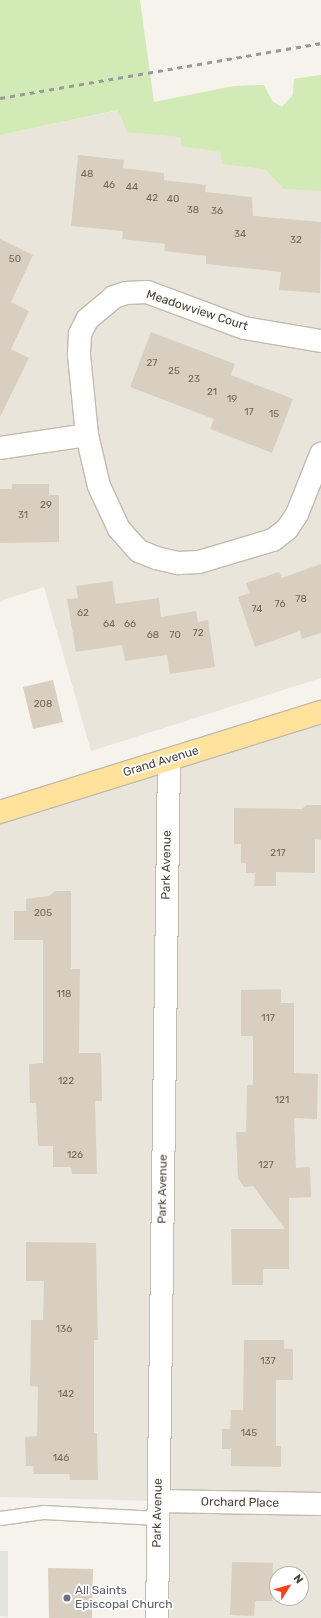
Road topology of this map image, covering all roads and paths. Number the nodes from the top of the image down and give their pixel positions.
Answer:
1 (321, 341) edge
2 (87, 435) junction
3 (0, 448) edge
4 (321, 454) edge
5 (321, 712) edge
6 (169, 760) junction
7 (0, 812) edge
8 (321, 1504) edge
9 (158, 1510) junction
10 (0, 1518) edge
11 (157, 1618) edge

1 - 2 street, Meadowview Court
2 - 3 street
2 - 4 street, Meadowview Court
5 - 6 main road, Grand Avenue
6 - 7 main road, Grand Avenue
6 - 9 street, Park Avenue
8 - 9 street, Orchard Place
9 - 10 lane
9 - 11 street, Park Avenue

